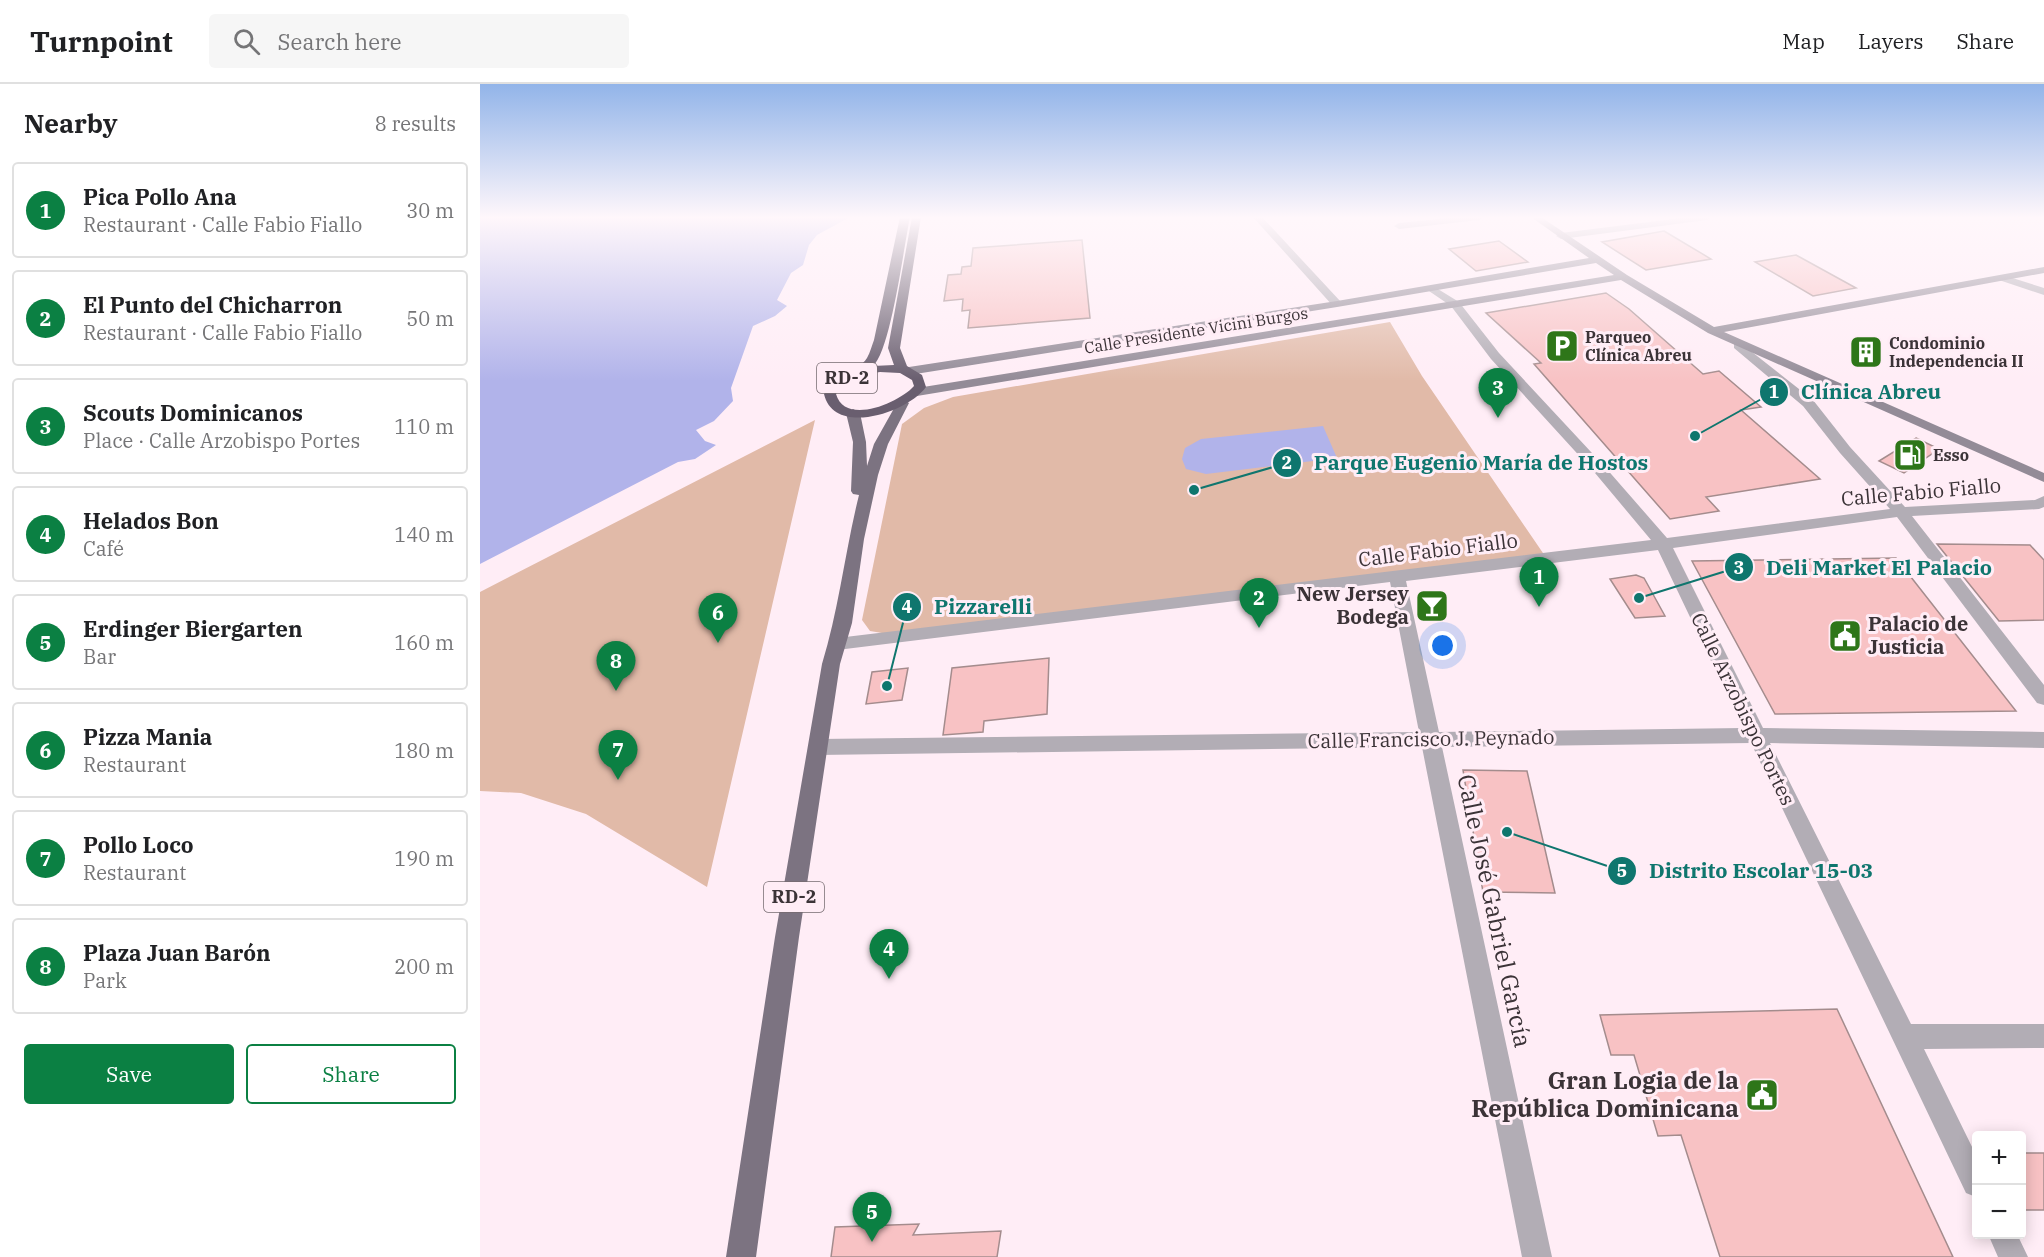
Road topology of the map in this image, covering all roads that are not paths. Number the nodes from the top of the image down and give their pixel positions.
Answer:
1 (893, 272) edge
2 (907, 272) edge
3 (1307, 272) edge
4 (1531, 272) edge
5 (1615, 272) edge
6 (2035, 272) edge
7 (1623, 277) junction
8 (2003, 278) junction
9 (1433, 289) junction
10 (2044, 292) edge
11 (1337, 304) junction
12 (1455, 304) junction
13 (1712, 331) junction
14 (1738, 345) junction
15 (906, 370) junction
16 (856, 374) junction
17 (917, 392) junction
18 (903, 403) junction
19 (853, 413) junction
20 (2044, 478) edge
21 (2044, 500) edge
22 (1901, 512) junction
23 (856, 539) junction
24 (1662, 544) junction
25 (1397, 576) junction
26 (837, 644) junction
27 (2044, 698) edge
28 (1755, 736) junction
29 (1431, 739) junction
30 (2044, 740) edge
31 (818, 747) junction
32 (2044, 1036) edge
33 (1906, 1037) junction
34 (1972, 1173) edge
35 (2004, 1239) edge
36 (741, 1257) edge
37 (1537, 1257) edge
38 (2013, 1257) edge

1 - 16 highway, RD-2
2 - 15 highway, RD-2
3 - 11 street
4 - 9 street, Calle Presidente Vicini Burgos
5 - 7 street
6 - 8 street
7 - 12 street, Calle Presidente Vicini Burgos
7 - 13 street
8 - 10 street
8 - 13 street
9 - 11 street, Calle Presidente Vicini Burgos
9 - 12 street, Calle Arzobispo Portes
11 - 15 street, Calle Presidente Vicini Burgos
12 - 17 street, Calle Presidente Vicini Burgos
12 - 24 street, Calle Arzobispo Portes
13 - 14 street
14 - 20 street
14 - 22 street
15 - 16 highway, RD-2
15 - 17 highway, RD-2
16 - 19 highway, RD-2
17 - 18 highway, RD-2
18 - 19 highway, RD-2
18 - 23 main road, RD-2
19 - 23 main road, RD-2
21 - 22 street, Calle Fabio Fiallo
22 - 24 street, Calle Fabio Fiallo
22 - 27 street
23 - 26 main road, RD-2
24 - 25 street, Calle Fabio Fiallo
24 - 28 street, Calle Arzobispo Portes
25 - 26 street, Calle Fabio Fiallo
25 - 29 street, Calle José Gabriel García
26 - 31 main road, RD-2
28 - 29 street, Calle Francisco J. Peynado
28 - 30 street, Calle Francisco J. Peynado
28 - 33 street, Calle Arzobispo Portes
29 - 31 street, Calle Francisco J. Peynado
29 - 37 street, Calle José Gabriel García
31 - 36 main road, RD-2
32 - 33 street
33 - 34 street, Calle Arzobispo Portes
35 - 38 street

